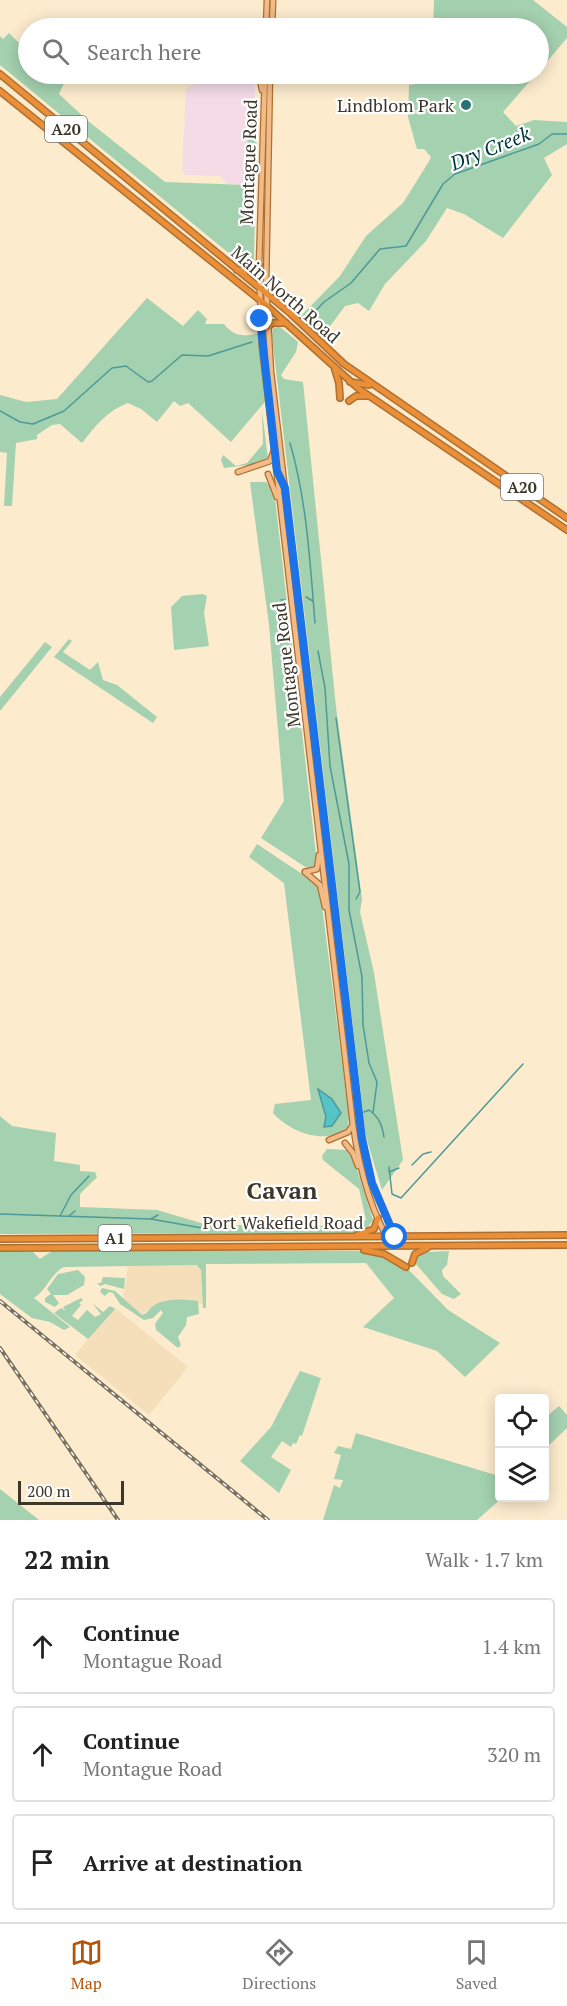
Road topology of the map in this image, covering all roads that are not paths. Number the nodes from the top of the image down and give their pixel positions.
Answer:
1 (267, 0) edge
2 (273, 0) edge
3 (266, 18) edge
4 (272, 18) edge
5 (0, 74) edge
6 (261, 84) edge
7 (265, 84) edge
8 (270, 84) edge
9 (0, 90) edge
10 (264, 98) junction
11 (259, 266) junction
12 (237, 270) junction
13 (259, 289) junction
14 (266, 294) junction
15 (259, 301) junction
16 (266, 305) junction
17 (288, 324) junction
18 (267, 328) junction
19 (344, 364) junction
20 (334, 368) junction
21 (350, 382) junction
22 (372, 386) junction
23 (370, 396) junction
24 (340, 398) dead end
25 (349, 401) dead end
26 (422, 420) junction
27 (416, 428) junction
28 (274, 446) junction
29 (282, 462) junction
30 (277, 471) junction
31 (238, 472) dead end
32 (268, 474) dead end
33 (285, 488) junction
34 (282, 514) junction
35 (567, 518) edge
36 (567, 530) edge
37 (320, 843) junction
38 (329, 921) junction
39 (357, 1101) junction
40 (353, 1125) junction
41 (355, 1139) junction
42 (329, 1140) dead end
43 (345, 1143) dead end
44 (366, 1159) junction
45 (369, 1191) junction
46 (378, 1218) junction
47 (567, 1235) edge
48 (486, 1236) junction
49 (530, 1236) junction
50 (352, 1237) junction
51 (386, 1237) junction
52 (395, 1237) junction
53 (0, 1239) edge
54 (567, 1245) edge
55 (392, 1246) junction
56 (432, 1246) junction
57 (498, 1246) junction
58 (542, 1246) junction
59 (339, 1247) junction
60 (0, 1248) edge

1 - 3 main road
2 - 4 main road
5 - 12 highway, Main North Road / A20
6 - 10 main road
7 - 10 main road, Montague Road
8 - 14 main road, Montague Road
9 - 15 highway, Main North Road / A20
10 - 11 main road, Montague Road
11 - 12 highway
11 - 13 main road, Montague Road
12 - 13 highway, Main North Road / A20
13 - 14 highway, Main North Road / A20
13 - 15 main road, Montague Road
14 - 16 main road, Montague Road
14 - 19 highway, Main North Road / A20
15 - 16 highway, Main North Road / A20
15 - 28 main road, Montague Road
16 - 17 highway, Main North Road / A20
16 - 18 main road, Montague Road
17 - 18 highway
17 - 20 highway, Main North Road / A20
18 - 29 main road, Montague Road
19 - 21 highway
19 - 22 highway, Main North Road / A20
20 - 21 highway, Main North Road / A20
20 - 24 highway
21 - 22 highway
21 - 23 highway, Main North Road / A20
22 - 26 highway, Main North Road / A20
23 - 25 highway
23 - 27 highway, Main North Road / A20
26 - 27 highway
26 - 35 highway, Main North Road / A20
27 - 36 highway, Main North Road / A20
28 - 30 main road, Montague Road
28 - 31 main road
29 - 30 main road
29 - 33 main road, Montague Road
30 - 33 main road
30 - 34 main road, Montague Road
32 - 34 main road
33 - 39 main road, Montague Road
34 - 37 main road, Montague Road
37 - 38 main road, Montague Road
37 - 38 main road
38 - 40 main road, Montague Road
39 - 41 main road
39 - 44 main road, Montague Road
40 - 41 main road, Montague Road
40 - 42 main road
41 - 44 main road
41 - 45 main road, Montague Road
43 - 45 main road
44 - 52 main road, Montague Road
45 - 46 main road, Montague Road
46 - 50 highway
46 - 51 main road, Montague Road
47 - 49 highway, Port Wakefield Road / A1
48 - 49 highway, Port Wakefield Road / A1
48 - 52 highway, Port Wakefield Road / A1
48 - 57 highway
49 - 58 highway
50 - 51 highway, Port Wakefield Road / A1
50 - 53 highway, Port Wakefield Road / A1
51 - 52 highway, Port Wakefield Road / A1
51 - 55 main road, Montague Road
54 - 58 highway, Port Wakefield Road / A1
55 - 56 highway, Port Wakefield Road / A1
55 - 59 highway, Port Wakefield Road / A1
56 - 57 highway, Port Wakefield Road / A1
56 - 59 highway
57 - 58 highway, Port Wakefield Road / A1
59 - 60 highway, Port Wakefield Road / A1

